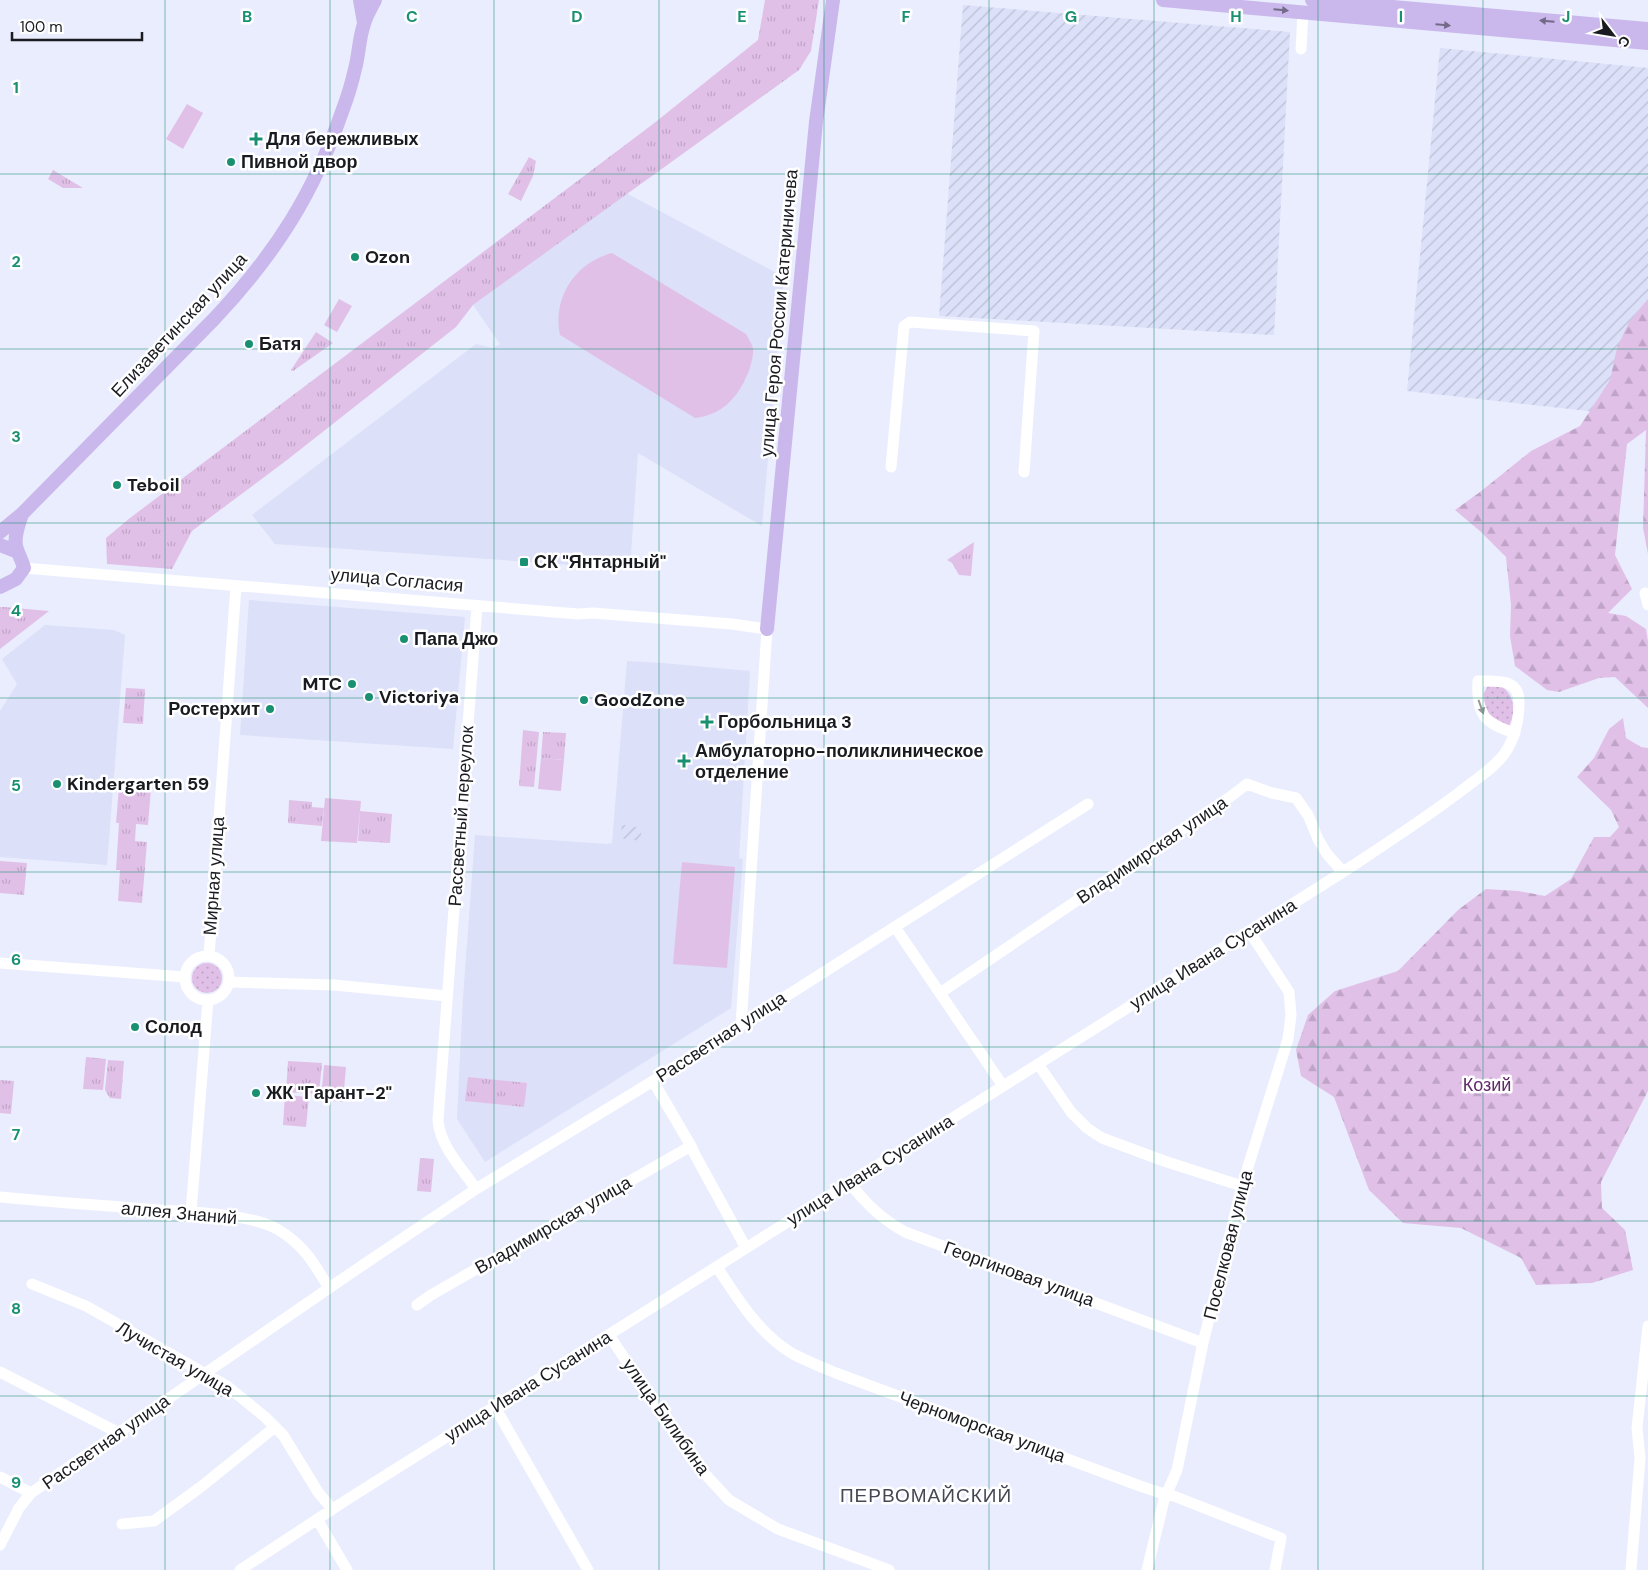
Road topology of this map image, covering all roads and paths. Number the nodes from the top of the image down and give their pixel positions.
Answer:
1 (360, 0) edge
2 (375, 0) edge
3 (833, 0) edge
4 (1163, 0) edge
5 (1312, 0) edge
6 (1303, 12) junction
7 (364, 23) junction
8 (1648, 29) edge
9 (1648, 43) edge
10 (1301, 48) dead end
11 (891, 467) dead end
12 (1024, 472) dead end
13 (22, 514) junction
14 (0, 532) edge
15 (0, 545) edge
16 (18, 552) junction
17 (24, 568) junction
18 (236, 586) junction
19 (0, 587) edge
20 (1645, 593) dead end
21 (1648, 605) edge
22 (477, 606) junction
23 (768, 629) junction
24 (1515, 732) junction
25 (1088, 804) dead end
26 (1343, 872) junction
27 (895, 927) junction
28 (1249, 931) junction
29 (209, 956) junction
30 (0, 963) edge
31 (185, 977) junction
32 (229, 982) junction
33 (940, 993) junction
34 (447, 996) junction
35 (208, 1000) junction
36 (741, 1025) junction
37 (1038, 1064) junction
38 (653, 1081) junction
39 (1003, 1086) junction
40 (691, 1146) junction
41 (849, 1183) junction
42 (1242, 1186) junction
43 (476, 1189) junction
44 (0, 1197) edge
45 (190, 1212) junction
46 (746, 1248) junction
47 (717, 1267) junction
48 (32, 1284) dead end
49 (329, 1288) junction
50 (417, 1305) dead end
51 (1648, 1326) edge
52 (609, 1335) junction
53 (1203, 1343) junction
54 (0, 1372) edge
55 (205, 1373) junction
56 (495, 1407) junction
57 (274, 1427) junction
58 (119, 1432) junction
59 (0, 1478) edge
60 (31, 1493) junction
61 (1166, 1493) junction
62 (332, 1509) junction
63 (317, 1519) junction
64 (122, 1524) dead end
65 (0, 1545) edge
66 (240, 1570) edge
67 (347, 1570) edge
68 (588, 1570) edge
69 (889, 1570) edge
70 (1147, 1570) edge
71 (1275, 1570) edge
72 (1631, 1570) edge

1 - 7 main road, Елизаветинская улица
2 - 7 main road, Елизаветинская улица
3 - 23 main road, улица Героя России Катериничева
4 -> 6 main road
8 -> 5 main road
6 -> 9 main road
6 - 10 street
7 - 13 main road, Елизаветинская улица
11 - 12 street
13 - 14 main road, Елизаветинская улица
13 - 16 main road
15 - 16 main road
16 - 17 main road
17 - 18 street, улица Согласия
17 - 19 main road
18 - 22 street, улица Согласия
18 - 29 street, Мирная улица
20 - 21 street
22 - 23 street, улица Согласия
22 - 34 street, Рассветный переулок
23 - 36 street
24 -> 24 street, улица Ивана Сусанина
24 - 26 street, улица Ивана Сусанина
25 - 27 street, Рассветная улица
26 - 28 street, улица Ивана Сусанина
26 - 33 street, Владимирская улица
27 - 33 street
27 - 36 street, Рассветная улица
28 - 37 street, улица Ивана Сусанина
28 - 42 street, Поселковая улица
29 - 31 street
29 - 32 street
30 - 31 street
31 - 35 street
32 - 34 street
32 - 35 street
33 - 39 street
34 - 43 street, Рассветный переулок
35 - 45 street
36 - 38 street, Рассветная улица
37 - 39 street, улица Ивана Сусанина
37 - 42 street
38 - 40 street
38 - 43 street, Рассветная улица
39 - 41 street, улица Ивана Сусанина
40 - 46 street
40 - 50 street, Владимирская улица
41 - 46 street, улица Ивана Сусанина
41 - 53 street, Георгиновая улица
42 - 53 street, Поселковая улица
43 - 49 street, Рассветная улица
44 - 45 street, аллея Знаний
45 - 49 street, аллея Знаний
46 - 47 street, улица Ивана Сусанина
47 - 52 street, улица Ивана Сусанина
47 - 61 street, Черноморская улица
48 - 55 street, Лучистая улица
49 - 55 street, Рассветная улица
51 - 72 street
52 - 56 street, улица Ивана Сусанина
52 - 69 street, улица Билибина
53 - 61 street, Поселковая улица
54 - 58 street
55 - 57 street, Лучистая улица
55 - 58 street, Рассветная улица
56 - 62 street, улица Ивана Сусанина
56 - 68 street
57 - 62 street, Лучистая улица
57 - 64 street
58 - 60 street, Рассветная улица
59 - 60 street
60 - 65 street, Рассветная улица
61 - 70 street, Поселковая улица
61 - 71 street, Черноморская улица
62 - 63 street, улица Ивана Сусанина
63 - 66 street, улица Ивана Сусанина
63 - 67 street

